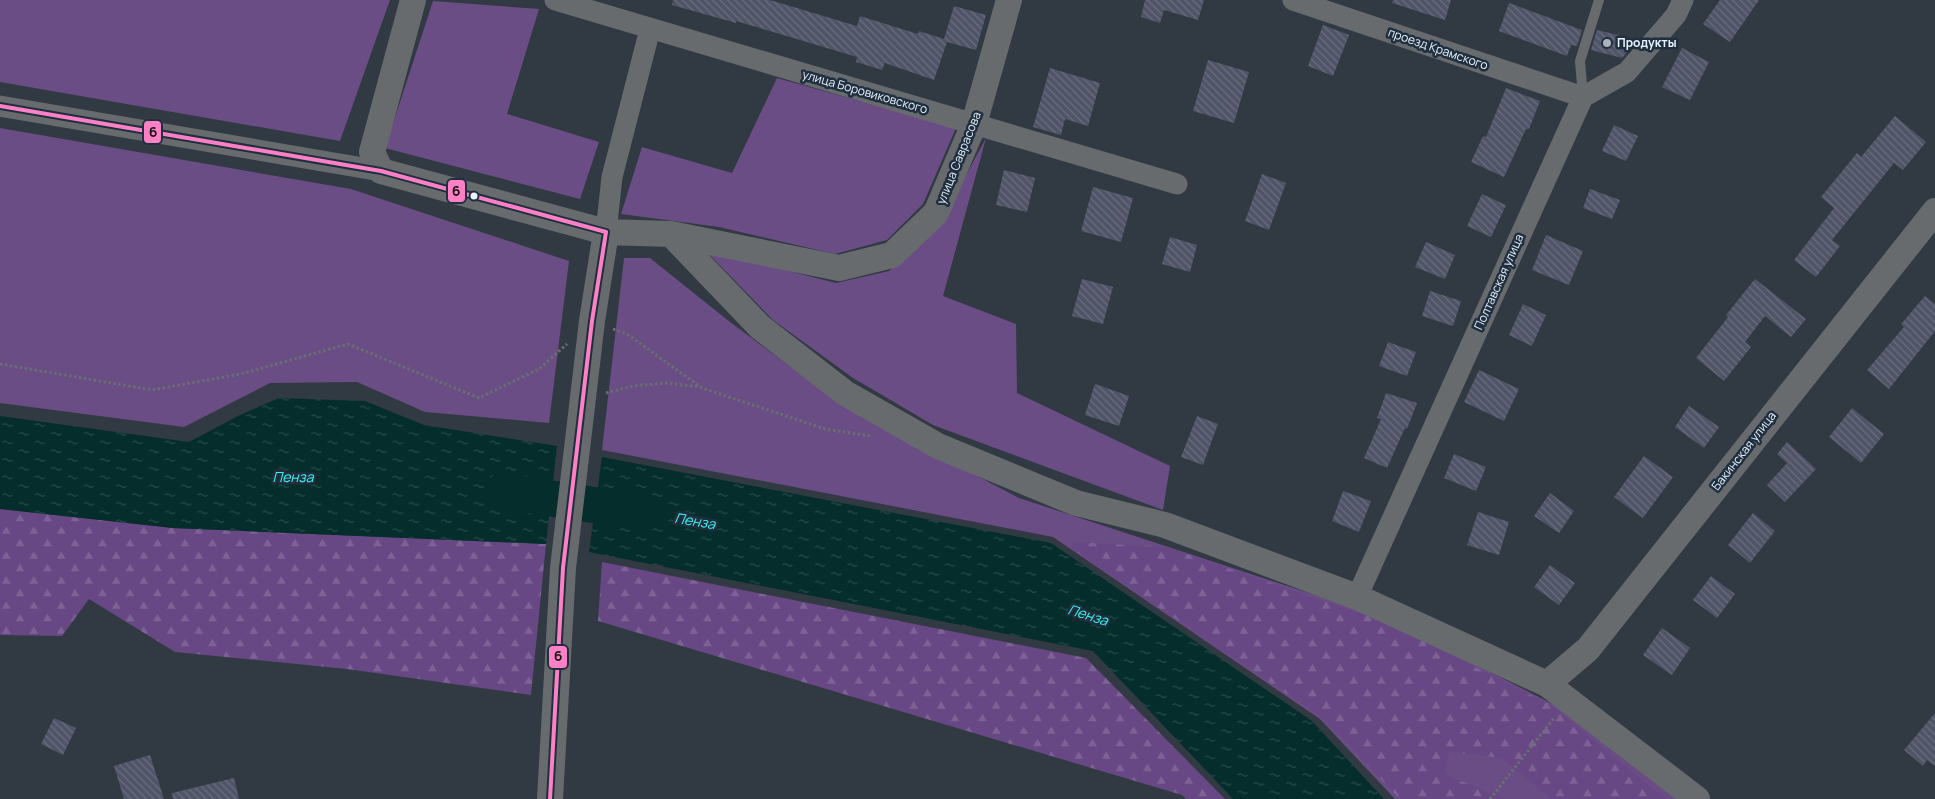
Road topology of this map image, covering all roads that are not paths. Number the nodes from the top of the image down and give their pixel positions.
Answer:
1 (413, 0) edge
2 (555, 0) edge
3 (1009, 0) edge
4 (1293, 0) edge
5 (1599, 0) edge
6 (1684, 0) edge
7 (650, 29) junction
8 (1583, 97) junction
9 (0, 106) edge
10 (974, 124) junction
11 (381, 171) junction
12 (1177, 184) dead end
13 (1935, 211) edge
14 (606, 232) junction
15 (671, 234) junction
16 (1357, 597) junction
17 (1547, 684) junction
18 (550, 799) edge
19 (1697, 799) edge

1 - 11 street
2 - 7 street, улица Боровиковского
3 - 10 street, улица Саврасова
4 - 8 street, проезд Крамского
5 - 8 lane
6 - 8 street
7 - 10 street, улица Боровиковского
7 - 14 street
8 - 16 street, Полтавская улица
9 - 11 street
10 - 12 street, улица Боровиковского
10 - 15 street, улица Саврасова
11 - 14 street, улица Саврасова
13 - 17 street, Бакинская улица
14 - 15 street, улица Саврасова
14 - 18 street
15 - 16 street
16 - 17 street
17 - 19 street

